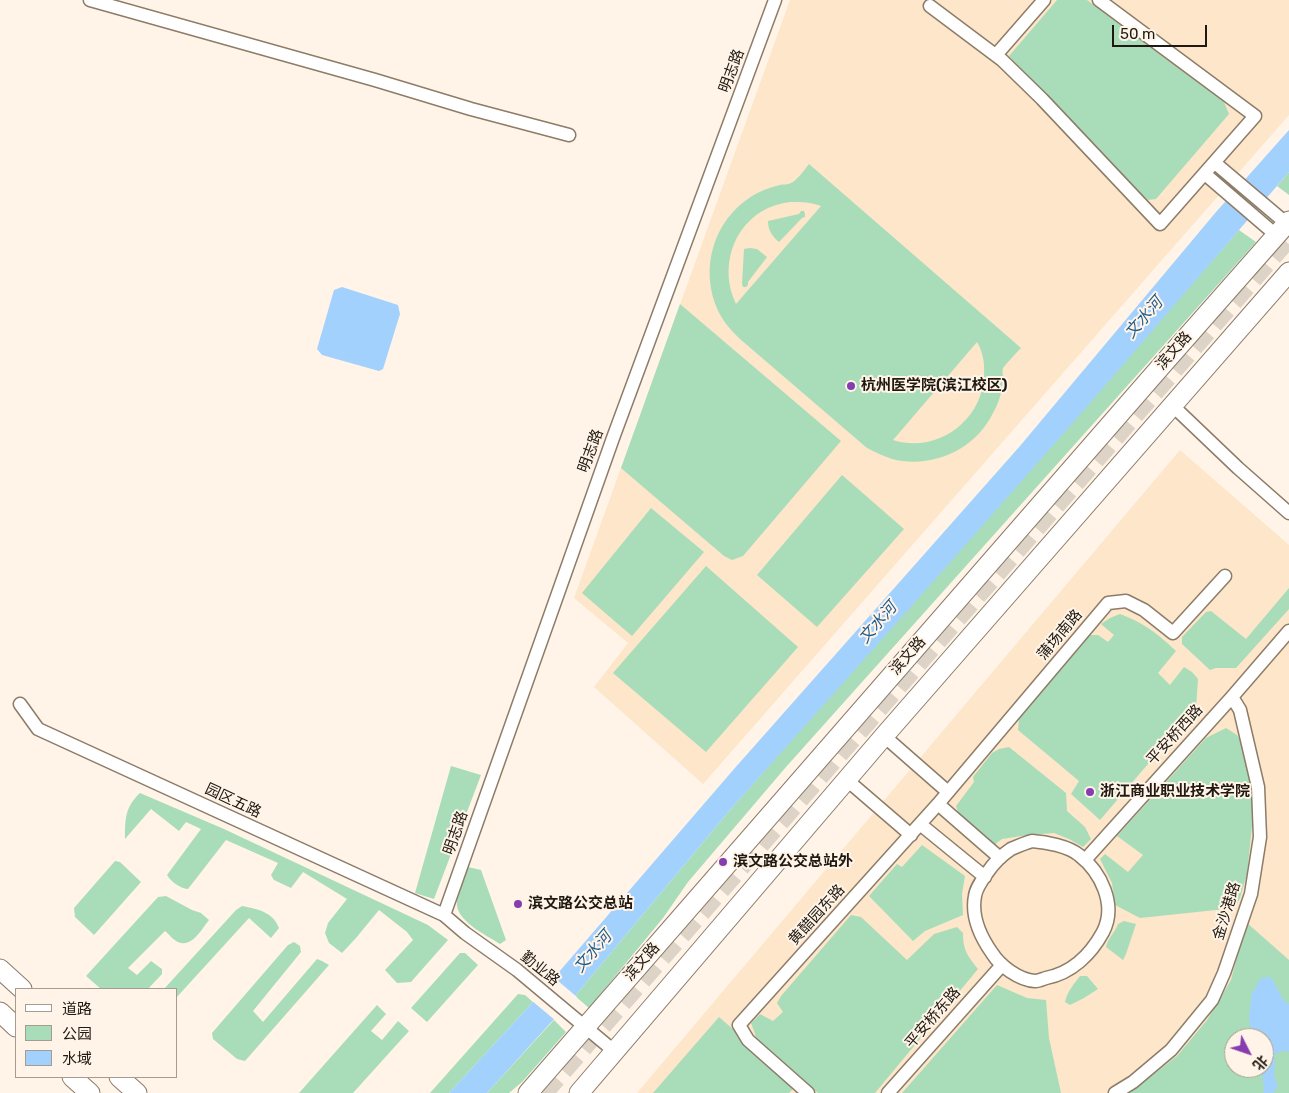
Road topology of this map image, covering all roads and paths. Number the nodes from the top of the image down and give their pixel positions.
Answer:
1 (90, 0) edge
2 (775, 0) edge
3 (1044, 0) edge
4 (1099, 0) edge
5 (930, 6) dead end
6 (996, 55) junction
7 (569, 135) dead end
8 (1219, 166) junction
9 (1205, 174) junction
10 (1278, 223) edge
11 (1289, 272) edge
12 (1173, 406) junction
13 (1289, 513) edge
14 (1225, 576) dead end
15 (1289, 631) edge
16 (1232, 697) junction
17 (20, 704) dead end
18 (884, 736) junction
19 (847, 780) junction
20 (948, 792) junction
21 (938, 804) junction
22 (920, 824) junction
23 (910, 835) junction
24 (1000, 858) junction
25 (1085, 860) junction
26 (984, 877) junction
27 (444, 915) junction
28 (1002, 964) junction
29 (0, 969) edge
30 (21, 988) edge
31 (0, 1012) edge
32 (579, 1022) junction
33 (15, 1026) edge
34 (614, 1051) junction
35 (73, 1078) edge
36 (120, 1078) edge
37 (90, 1093) edge
38 (137, 1093) edge
39 (528, 1093) edge
40 (579, 1093) edge
41 (808, 1093) edge
42 (888, 1093) edge
43 (1115, 1093) edge

1 - 7 street
2 - 27 street, 明志路
3 - 6 street
4 - 8 street
5 - 6 street
6 - 9 street
8 - 9 street
8 - 10 street
9 - 10 street
10 - 32 main road, 滨文路
11 - 12 main road
12 - 13 street
12 - 18 main road
14 - 20 street, 蒲场南路
15 - 16 street, 平安桥西路
16 - 25 street, 平安桥西路
16 - 43 street, 金沙港路
17 - 27 street, 园区五路
18 - 19 main road
18 - 20 street
19 - 23 street
19 - 34 main road
20 - 21 street, 蒲场南路
21 - 22 street, 黄醋园东路
21 - 24 street
22 - 23 street, 黄醋园东路
22 - 26 street
23 - 41 street, 黄醋园东路
24 - 25 street
24 - 26 street
25 - 28 street
26 - 28 street
27 - 32 street, 勤业路
28 - 42 street, 平安桥东路
29 - 30 main road
31 - 33 main road
32 - 34 street, 勤业路
32 - 39 main road, 滨文路
34 - 40 main road
35 - 37 main road
36 - 38 main road

